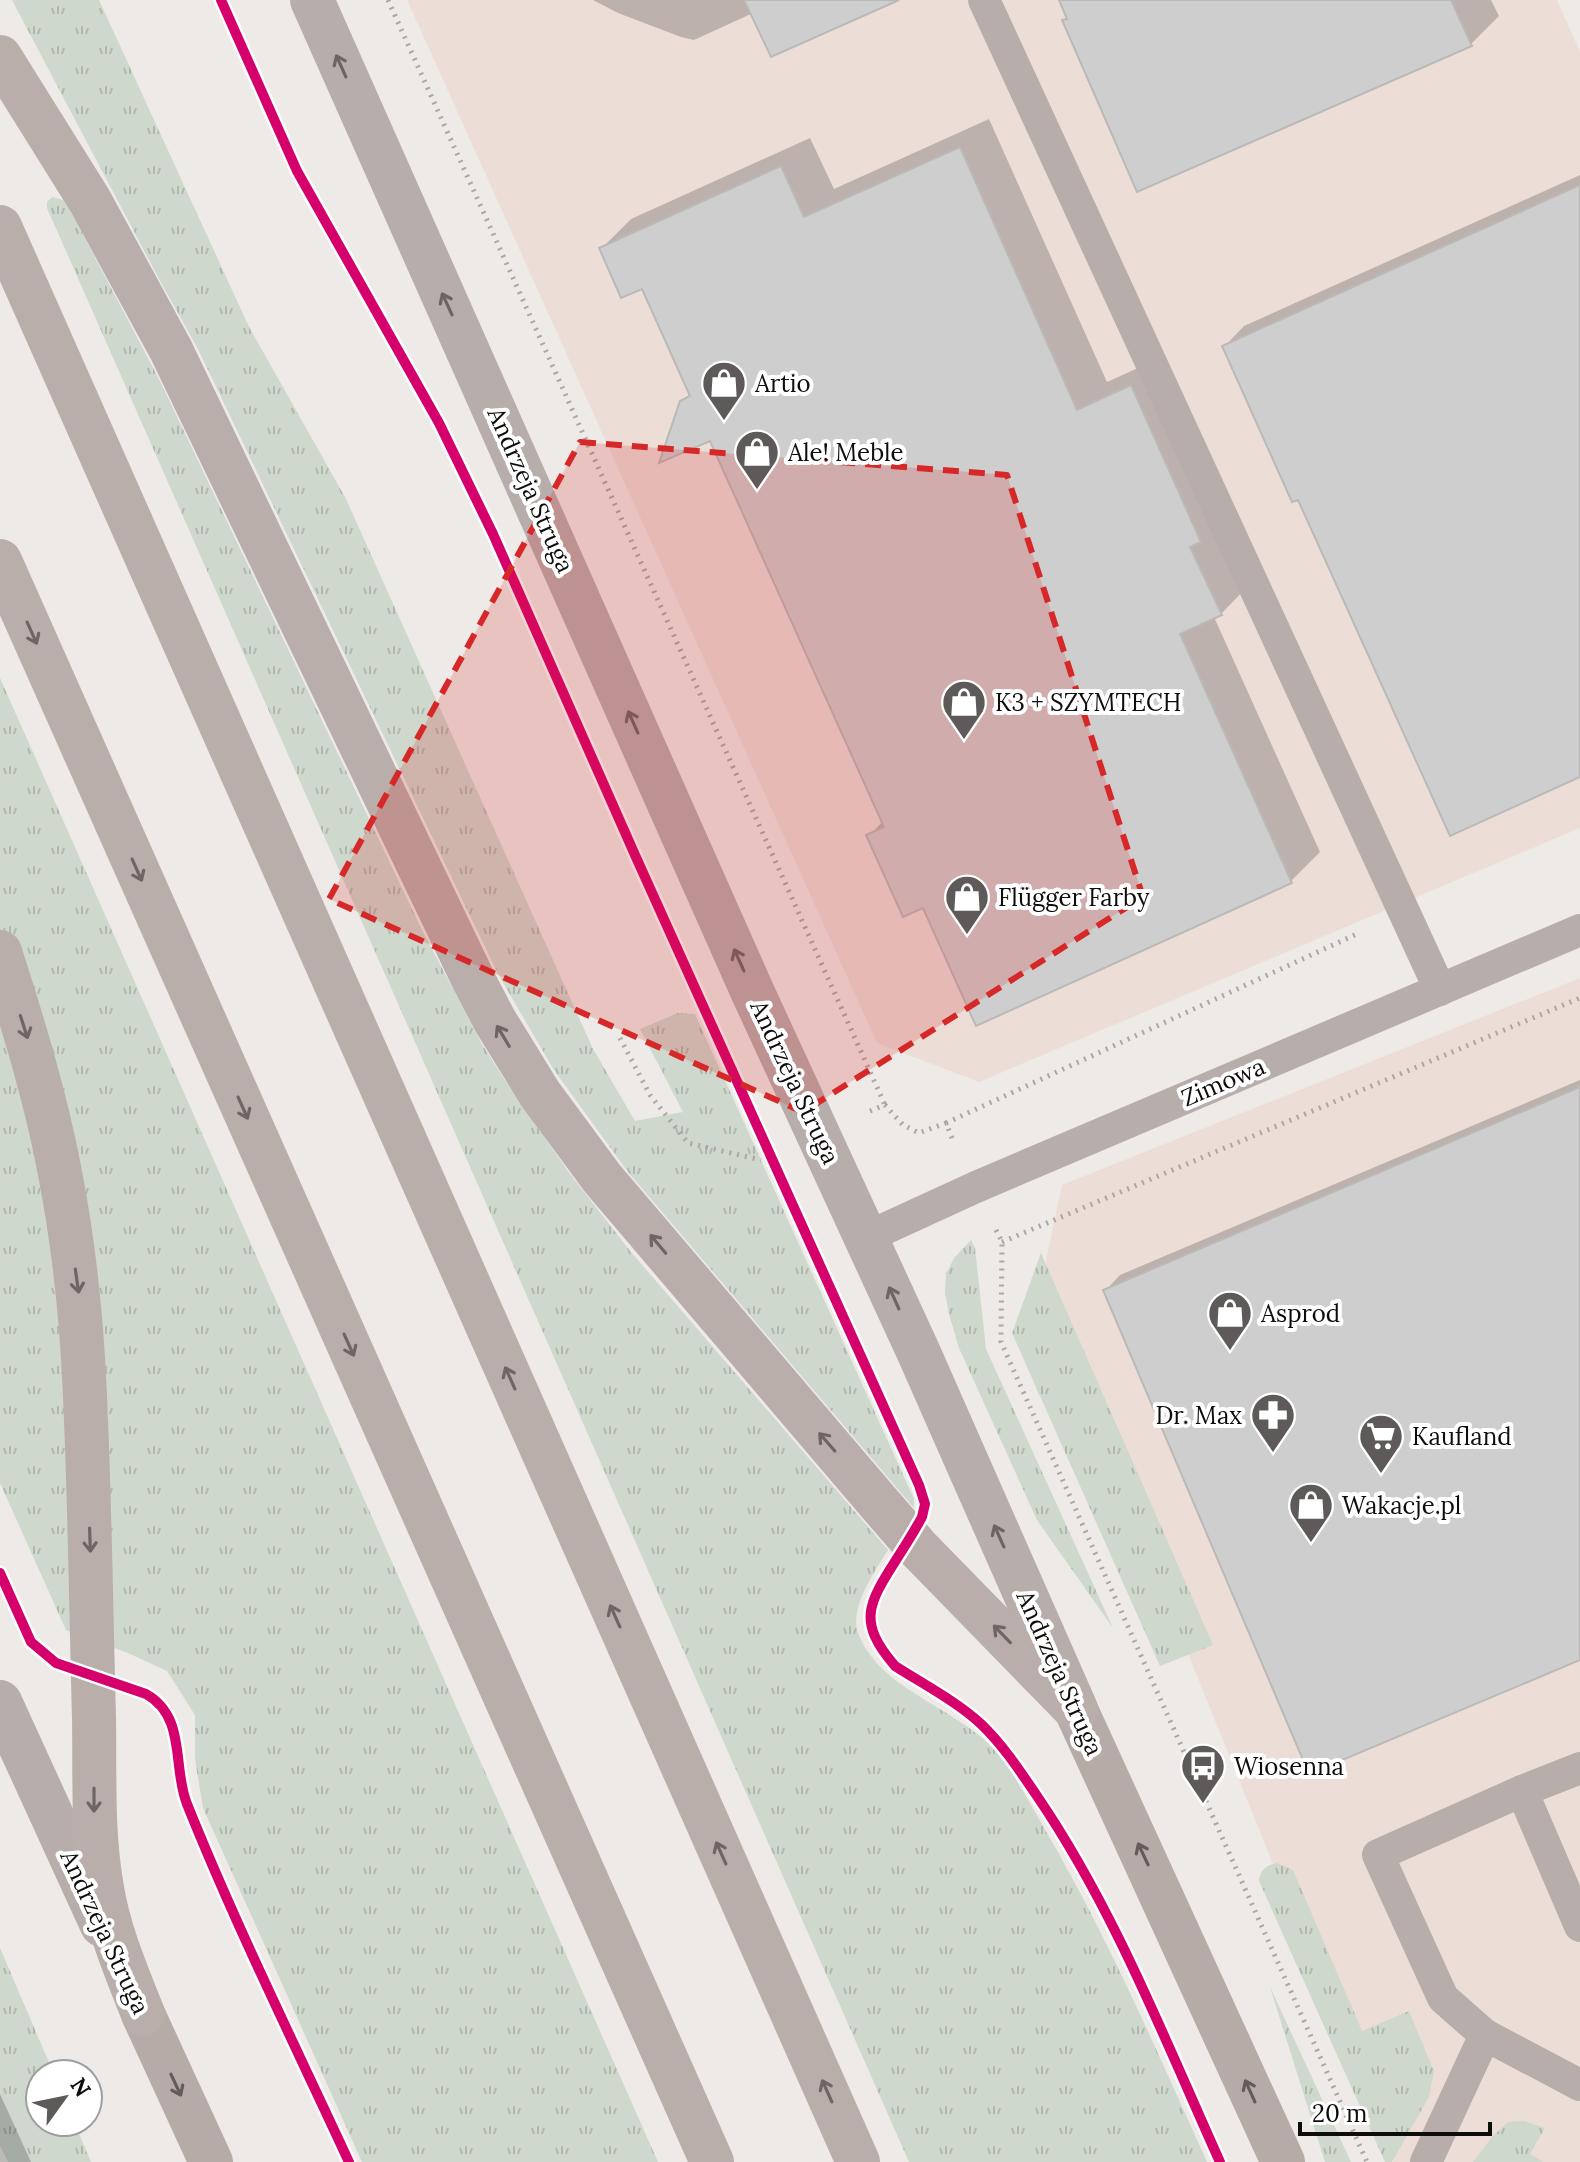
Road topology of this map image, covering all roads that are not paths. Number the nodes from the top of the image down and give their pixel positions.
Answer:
1 (312, 0) edge
2 (984, 0) edge
3 (0, 57) edge
4 (0, 227) edge
5 (0, 561) edge
6 (1580, 930) edge
7 (0, 952) edge
8 (1440, 990) junction
9 (867, 1237) junction
10 (0, 1702) edge
11 (1076, 1710) junction
12 (1580, 1768) edge
13 (1522, 1791) junction
14 (1580, 1926) edge
15 (143, 2014) junction
16 (1485, 2035) junction
17 (1580, 2085) edge
18 (211, 2162) edge
19 (712, 2162) edge
20 (858, 2162) edge
21 (1283, 2162) edge
22 (1426, 2162) edge

9 -> 1 street, Andrzeja Struga
2 - 8 lane
11 -> 3 main road
20 -> 4 main road
5 -> 19 main road
6 - 8 lane, Zimowa
7 -> 15 main road
8 - 9 lane, Zimowa
11 -> 9 street, Andrzeja Struga
10 - 15 street, Andrzeja Struga
21 -> 11 street, Andrzeja Struga
12 - 13 lane
13 - 14 lane
13 - 16 lane
15 -> 18 street, Andrzeja Struga
16 - 17 lane
16 - 22 lane

